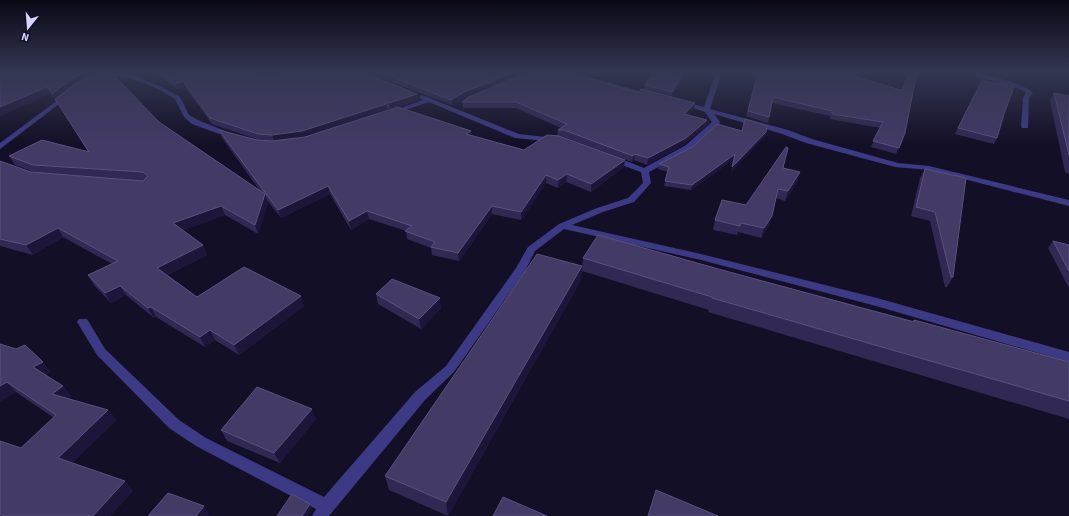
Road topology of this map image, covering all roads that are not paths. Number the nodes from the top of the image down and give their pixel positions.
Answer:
1 (66, 96) edge
2 (175, 96) edge
3 (416, 96) edge
4 (653, 96) edge
5 (711, 96) edge
6 (1028, 96) edge
7 (656, 97) edge
8 (429, 100) junction
9 (678, 102) edge
10 (462, 103) edge
11 (707, 109) junction
12 (452, 110) junction
13 (386, 114) edge
14 (1025, 126) dead end
15 (239, 138) edge
16 (560, 140) edge
17 (0, 147) edge
18 (603, 156) edge
19 (645, 171) junction
20 (1069, 203) edge
21 (562, 226) junction
22 (83, 322) dead end
23 (1069, 357) edge
24 (323, 511) edge

1 - 17 street
2 - 15 street
3 - 8 street
4 - 7 street
5 - 11 street
6 - 14 street
8 - 12 street
8 - 13 street
9 - 11 street
10 - 12 street
11 - 19 street
11 - 20 street
12 - 16 street
18 - 19 street
19 - 21 street
21 - 23 street
21 - 24 street
22 - 24 street

